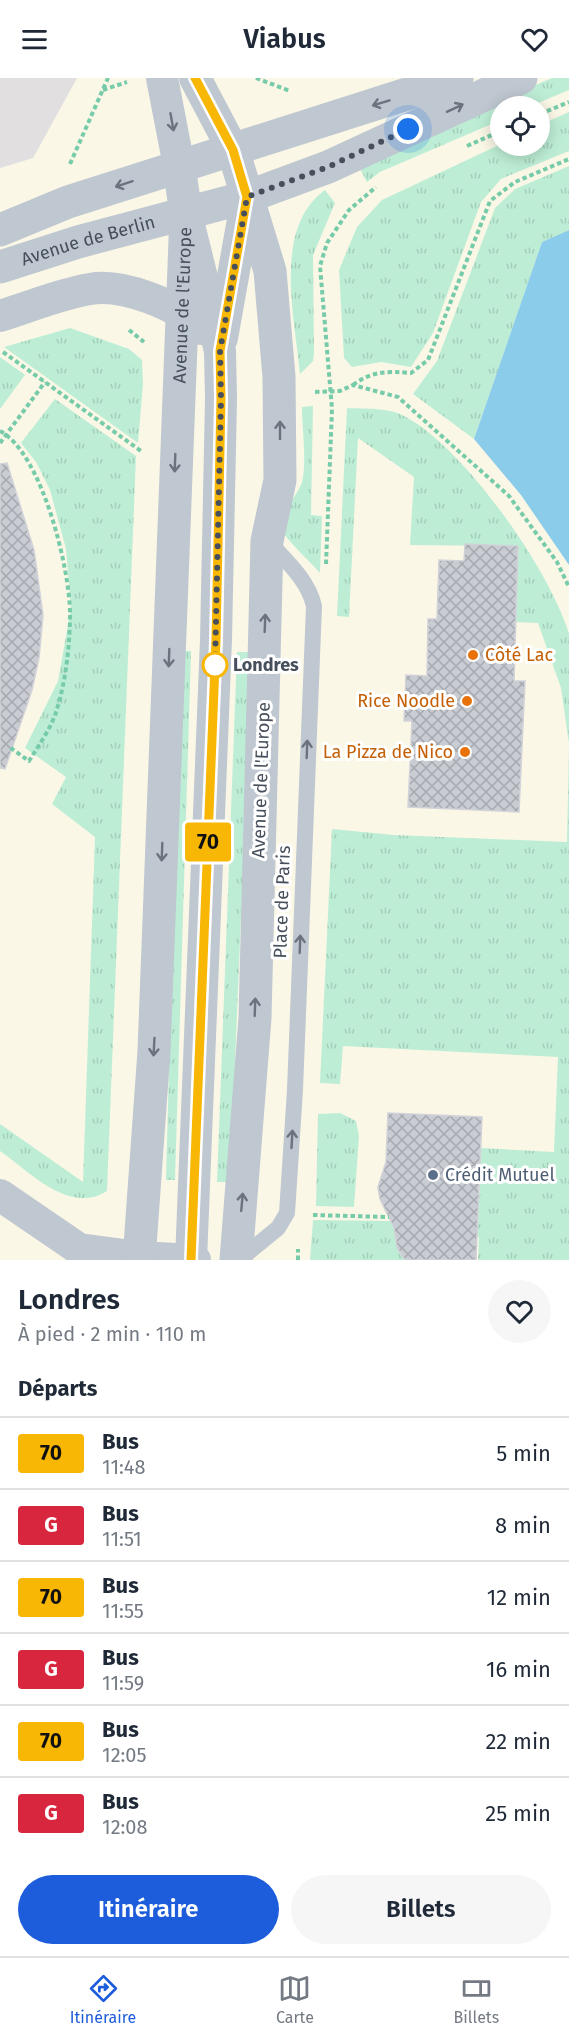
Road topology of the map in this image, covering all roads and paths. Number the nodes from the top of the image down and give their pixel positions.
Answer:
1 (108, 78) edge
2 (162, 78) edge
3 (195, 78) edge
4 (256, 78) edge
5 (457, 78) edge
6 (521, 78) edge
7 (130, 81) dead end
8 (102, 91) junction
9 (295, 92) dead end
10 (569, 102) edge
11 (550, 110) edge
12 (490, 136) edge
13 (233, 150) junction
14 (459, 150) dead end
15 (569, 159) edge
16 (179, 166) junction
17 (69, 168) dead end
18 (384, 182) dead end
19 (247, 197) junction
20 (186, 214) junction
21 (0, 230) edge
22 (0, 267) edge
23 (182, 312) junction
24 (0, 316) edge
25 (121, 326) dead end
26 (149, 347) dead end
27 (0, 350) edge
28 (220, 351) junction
29 (327, 369) dead end
30 (45, 382) junction
31 (353, 385) junction
32 (340, 391) dead end
33 (0, 431) edge
34 (6, 434) junction
35 (0, 443) edge
36 (143, 453) dead end
37 (267, 541) junction
38 (569, 587) edge
39 (8, 746) dead end
40 (0, 1195) edge
41 (309, 1215) dead end
42 (389, 1217) dead end
43 (139, 1259) edge
44 (192, 1260) edge
45 (237, 1260) edge

1 - 8 path
2 -> 16 street
3 - 13 street
4 - 9 path
5 -> 13 street, Avenue de Berlin
19 -> 6 street, Avenue de Berlin
7 - 8 path
8 - 17 path
10 - 11 path
12 - 14 path
13 - 16 street, Avenue de Berlin
13 - 19 street, Avenue de l'Europe
15 - 31 path
16 - 20 street, Avenue de l'Europe
16 -> 21 street, Avenue de Berlin
18 - 29 path
19 - 20 street, Avenue de Berlin
19 - 28 street, Avenue de l'Europe
37 -> 19 street, Avenue de l'Europe
20 - 22 street, Avenue de Berlin
20 - 23 street, Avenue de l'Europe
20 - 28 street, Avenue de l'Europe
23 - 24 street
23 - 28 street
23 -> 43 street, Avenue de l'Europe
25 - 26 path
27 - 30 path
28 - 44 street
30 - 34 path
30 - 36 path
31 - 32 path
31 - 38 path
33 - 34 path
34 - 35 path
34 - 39 path
45 -> 37 street, Avenue de l'Europe
45 -> 37 lane, Place de Paris
40 - 43 street
41 - 42 path
43 - 44 street

